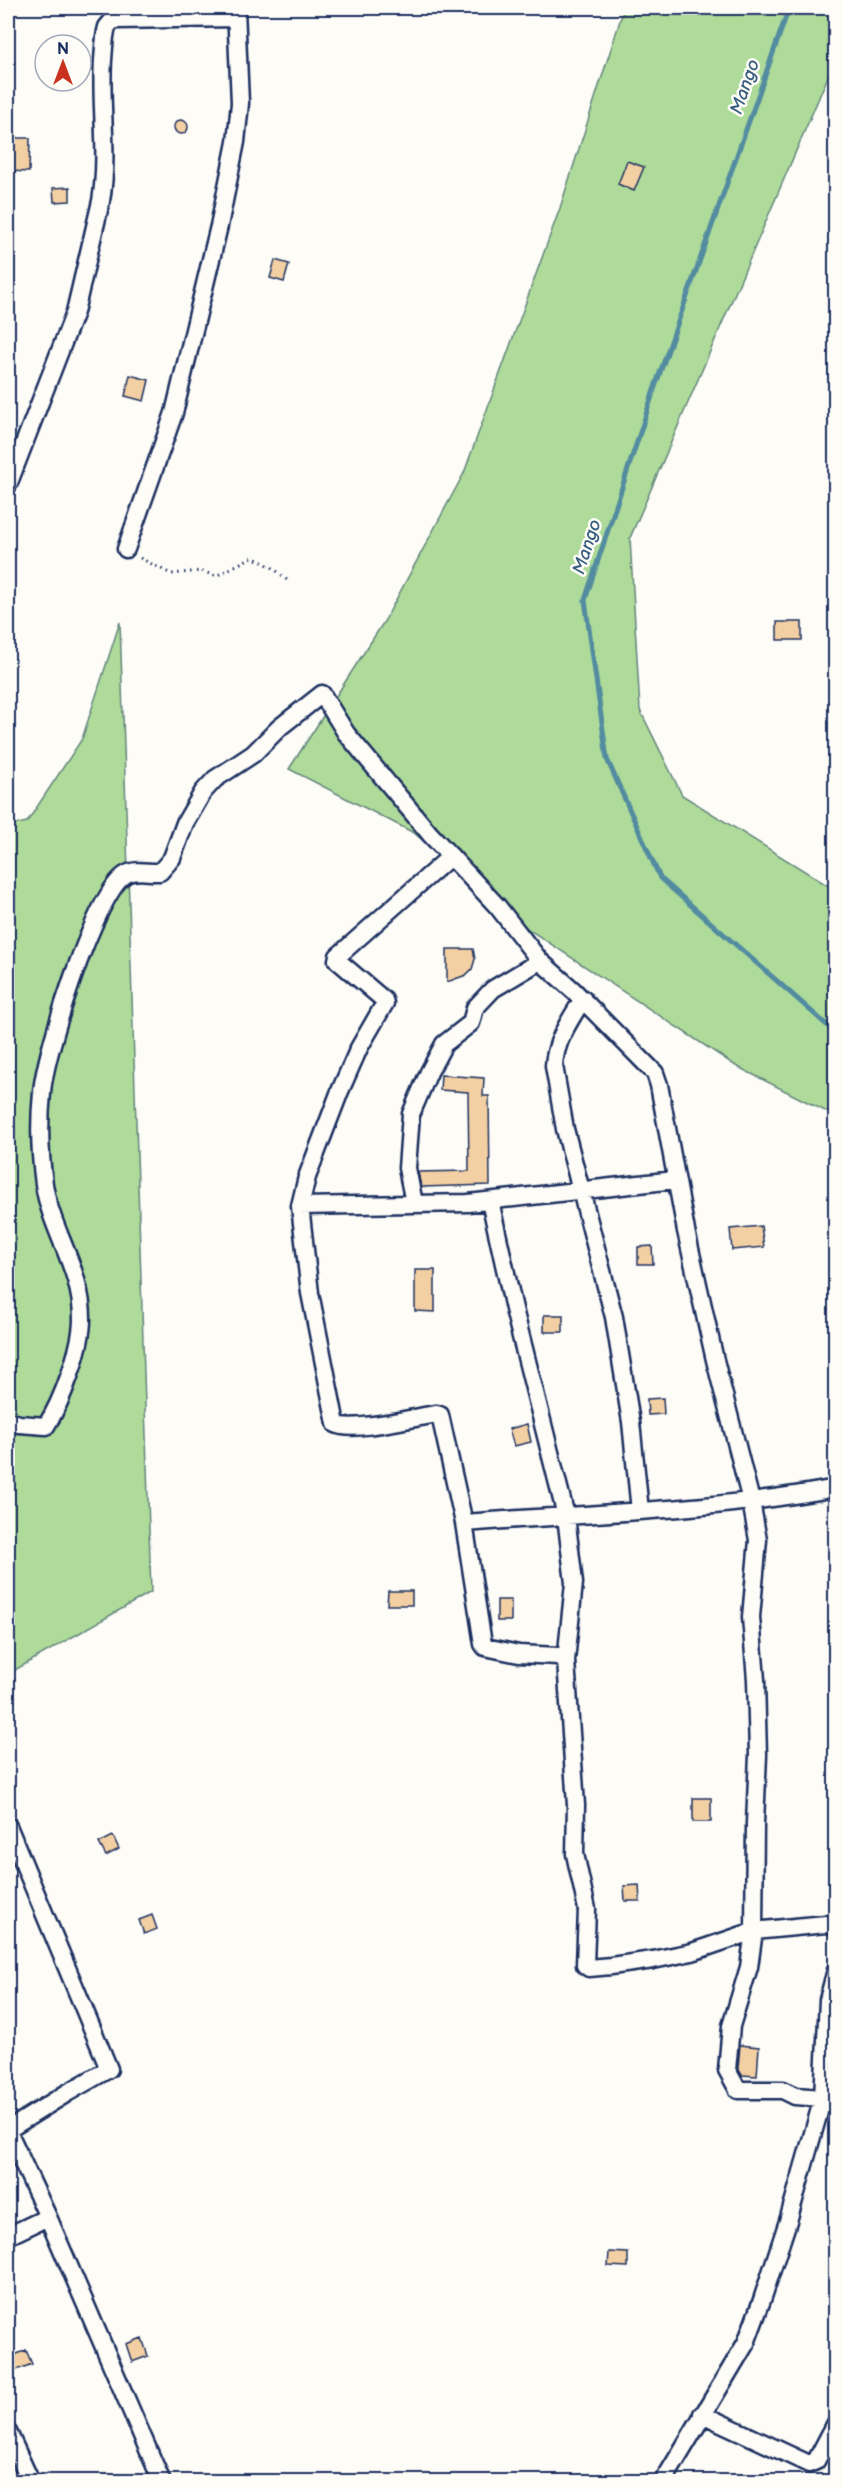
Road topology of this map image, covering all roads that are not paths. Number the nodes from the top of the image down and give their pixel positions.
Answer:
1 (236, 13) edge
2 (8, 485) edge
3 (126, 549) road end
4 (451, 856) junction
5 (540, 961) junction
6 (583, 999) junction
7 (675, 1180) junction
8 (580, 1190) junction
9 (490, 1201) junction
10 (414, 1203) junction
11 (300, 1206) junction
12 (8, 1421) edge
13 (836, 1488) edge
14 (751, 1501) junction
15 (640, 1511) junction
16 (566, 1516) junction
17 (464, 1523) junction
18 (566, 1661) junction
19 (8, 1826) edge
20 (836, 1926) edge
21 (754, 1931) junction
22 (836, 1970) edge
23 (823, 2098) junction
24 (48, 2217) junction
25 (8, 2236) edge
26 (702, 2414) junction
27 (836, 2423) edge
28 (8, 2433) edge
29 (31, 2481) edge
30 (162, 2481) edge
31 (663, 2481) edge

1 - 2 street
1 - 3 street
4 - 5 street
4 - 11 street
4 - 12 street
5 - 6 street
5 - 10 street
6 - 7 street
6 - 8 street
7 - 8 street
7 - 14 street
8 - 9 street
8 - 15 street
9 - 10 street
9 - 16 street
10 - 11 street
11 - 17 street
13 - 14 street
14 - 15 street
14 - 21 street
15 - 16 street
16 - 17 street
16 - 18 street
17 - 18 street
18 - 21 street
19 - 24 street
20 - 21 street
21 - 23 street
22 - 23 street
23 - 26 street
24 - 25 street
24 - 30 street
26 - 27 street
26 - 31 street
28 - 29 street

